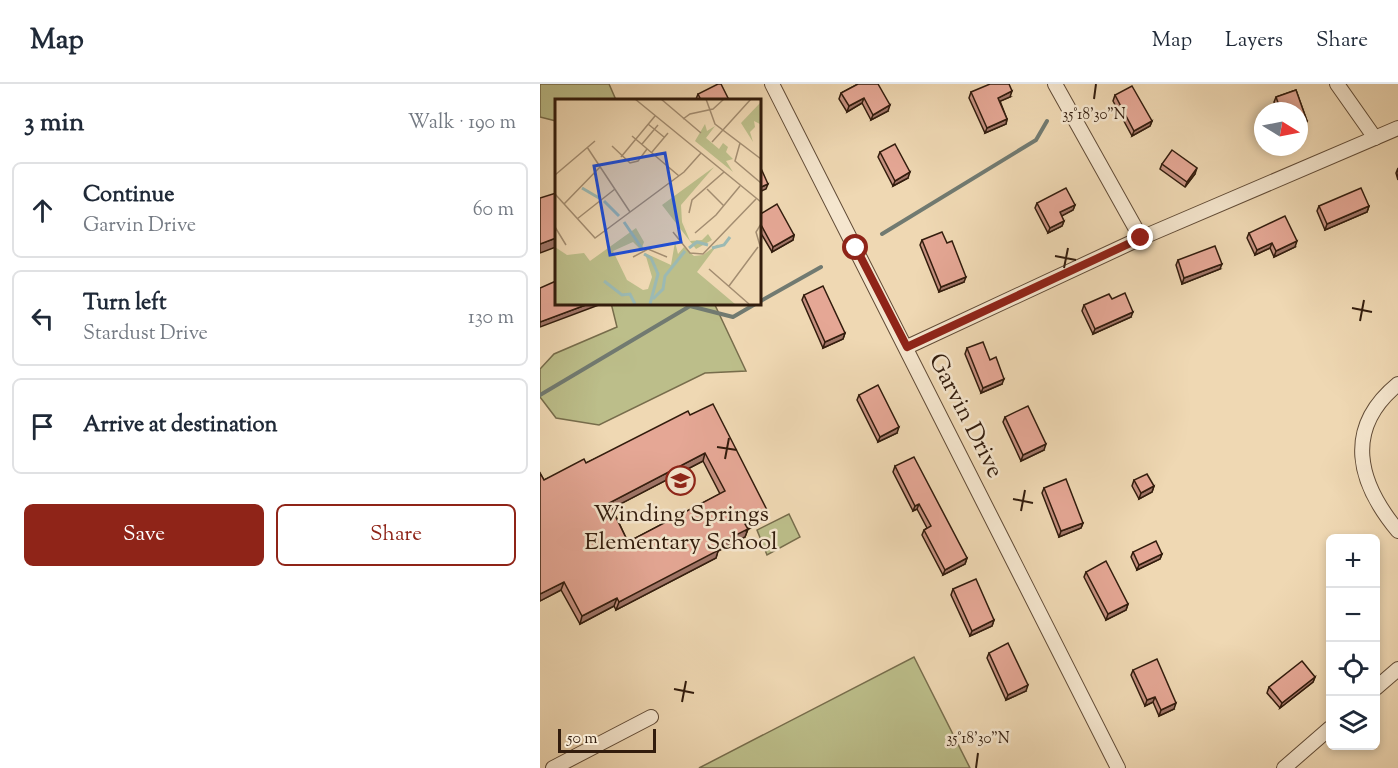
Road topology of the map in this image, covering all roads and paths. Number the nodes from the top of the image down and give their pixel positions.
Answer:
1 (772, 84) edge
2 (1055, 84) edge
3 (1337, 84) edge
4 (1398, 128) edge
5 (1375, 138) junction
6 (1141, 238) junction
7 (907, 347) junction
8 (1398, 384) edge
9 (1398, 531) edge
10 (1398, 669) edge
11 (1380, 685) edge
12 (651, 717) dead end
13 (1326, 731) edge
14 (553, 768) edge
15 (1118, 768) edge
16 (1284, 768) edge

1 - 7 street, Garvin Drive
2 - 6 street
3 - 5 street
4 - 5 street
5 - 6 street
6 - 7 street
7 - 15 street, Garvin Drive
8 - 9 street
10 - 11 street
12 - 14 street
13 - 16 street

